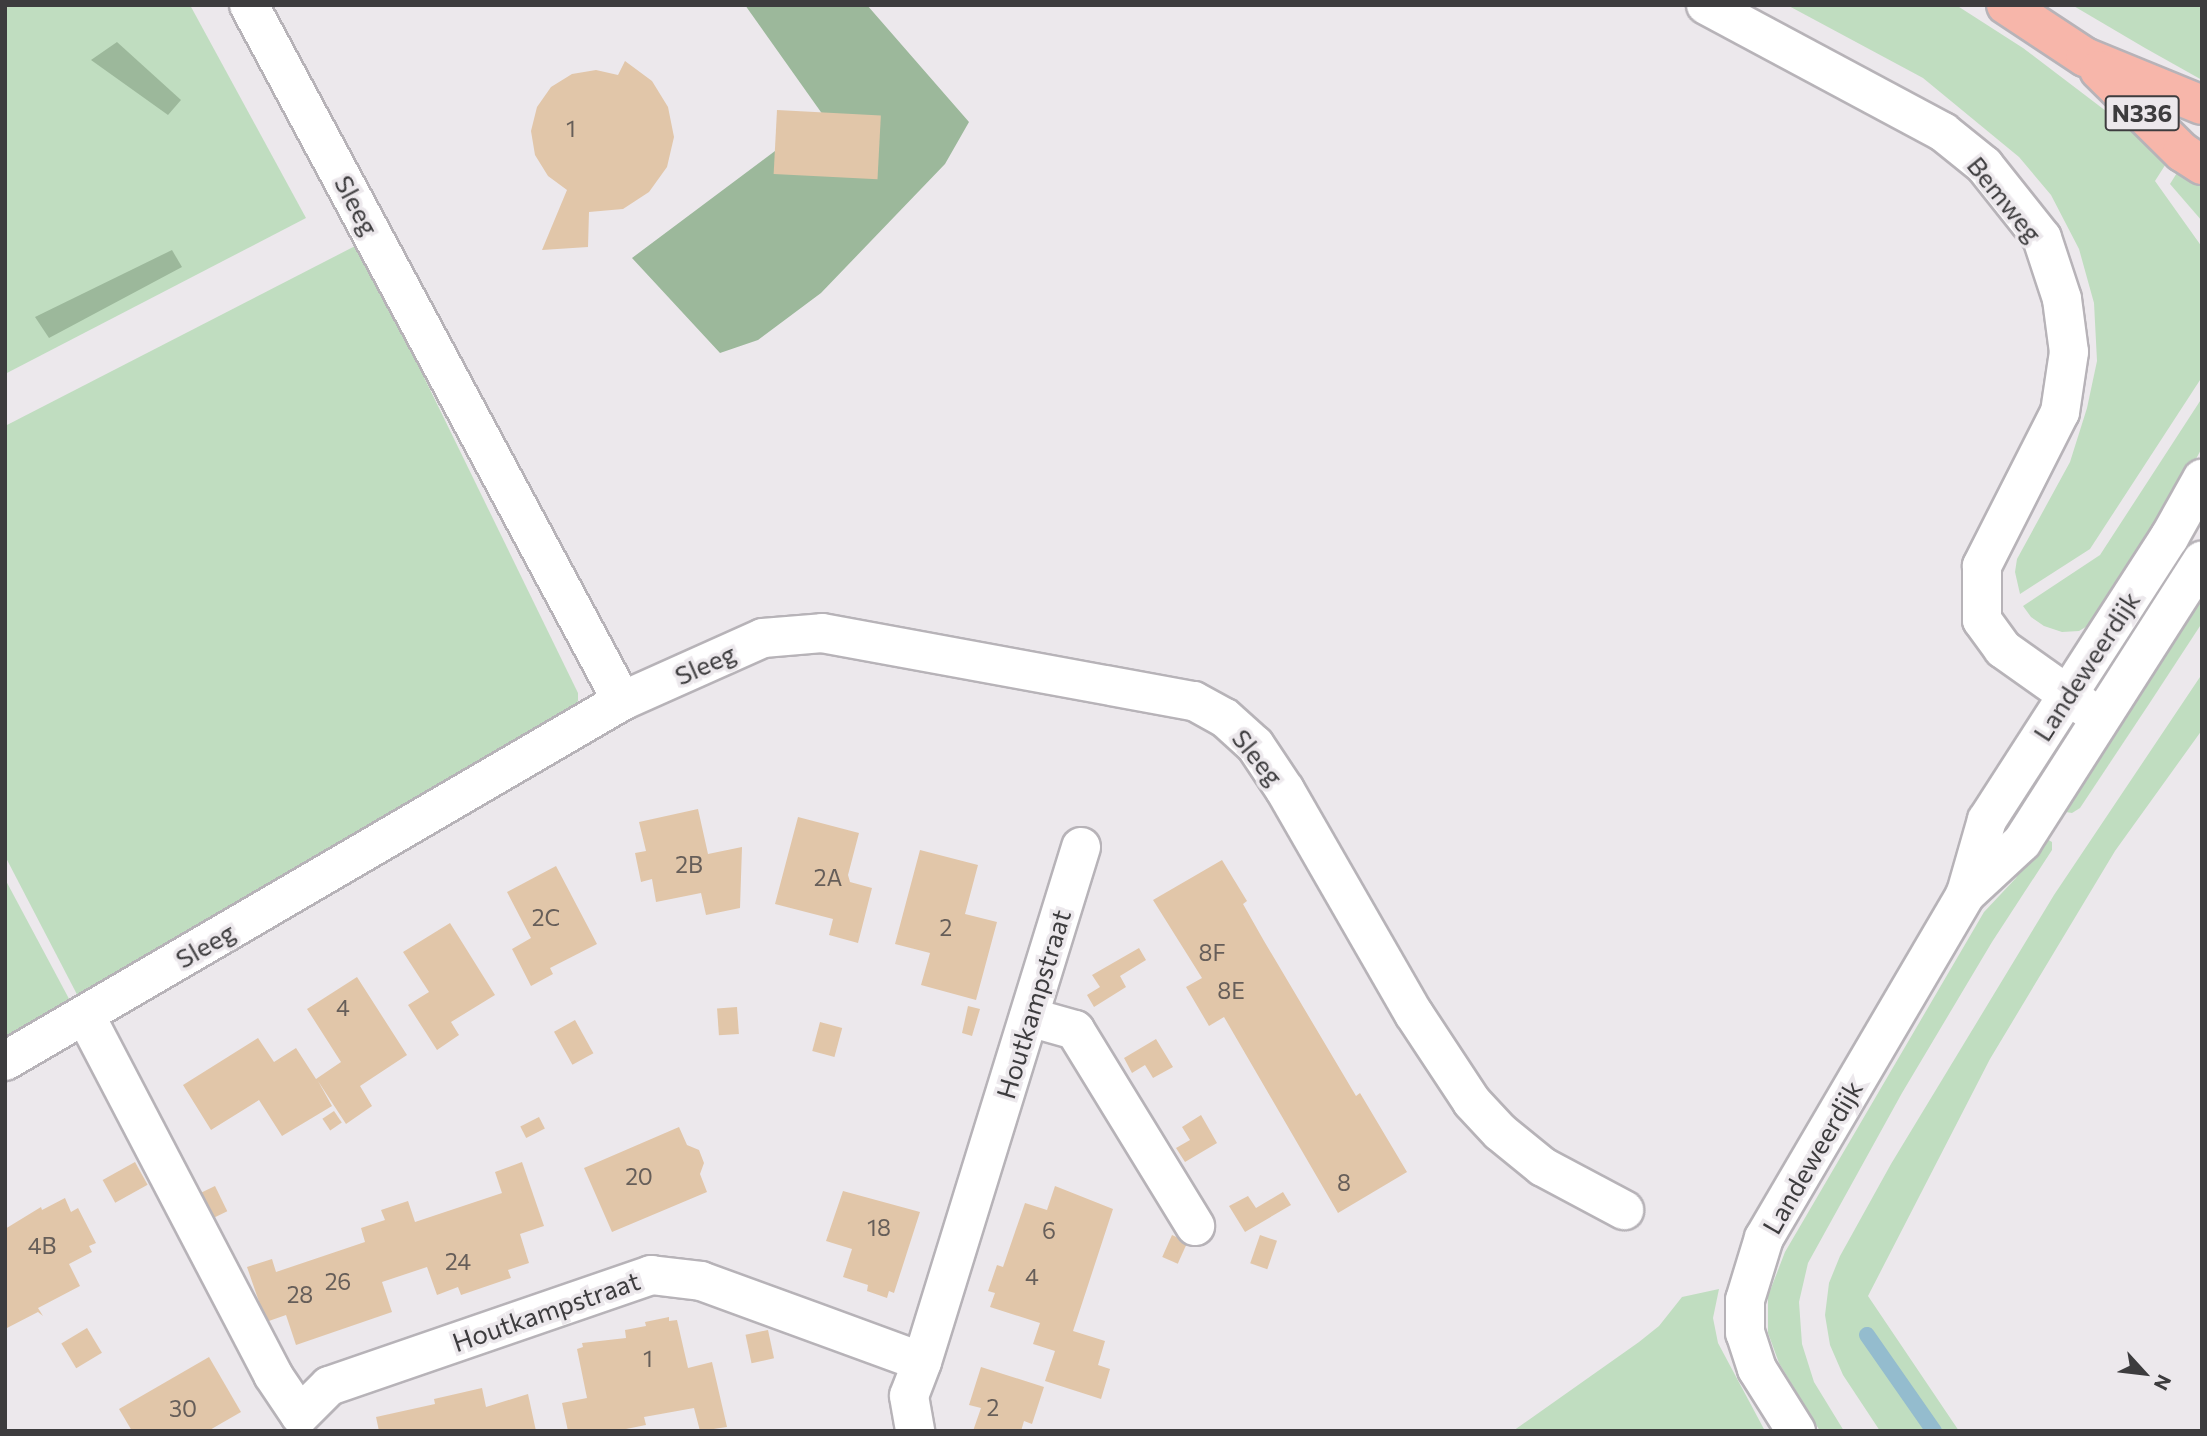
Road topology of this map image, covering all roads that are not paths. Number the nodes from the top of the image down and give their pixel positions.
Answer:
1 (249, 5) edge
2 (1706, 5) edge
3 (2006, 5) edge
4 (2085, 57) junction
5 (2202, 105) edge
6 (2202, 165) edge
7 (2202, 479) edge
8 (2202, 561) edge
9 (2065, 696) junction
10 (622, 701) junction
11 (2099, 717) junction
12 (1082, 847) dead end
13 (1965, 895) junction
14 (85, 1015) junction
15 (1028, 1017) junction
16 (5, 1061) edge
17 (1624, 1210) dead end
18 (1195, 1226) dead end
19 (922, 1362) junction
20 (293, 1426) edge
21 (915, 1431) edge
22 (1796, 1431) edge

1 - 10 street, Sleeg
2 - 9 street, Bemweg
3 - 4 main road, N336
4 - 5 main road, N336
4 - 6 main road, N336
7 - 9 street, Landeweerdijk
8 - 11 street, Landeweerdijk
9 - 11 street, Bemweg
9 - 13 street, Landeweerdijk
10 - 14 street, Sleeg
10 - 17 street, Sleeg
11 - 13 street, Landeweerdijk
12 - 15 street, Houtkampstraat
13 - 22 street, Landeweerdijk
14 - 16 street, Sleeg
14 - 20 street, Houtkampstraat
15 - 18 street
15 - 19 street, Houtkampstraat
19 - 20 street, Houtkampstraat
19 - 21 street, Houtkampstraat

